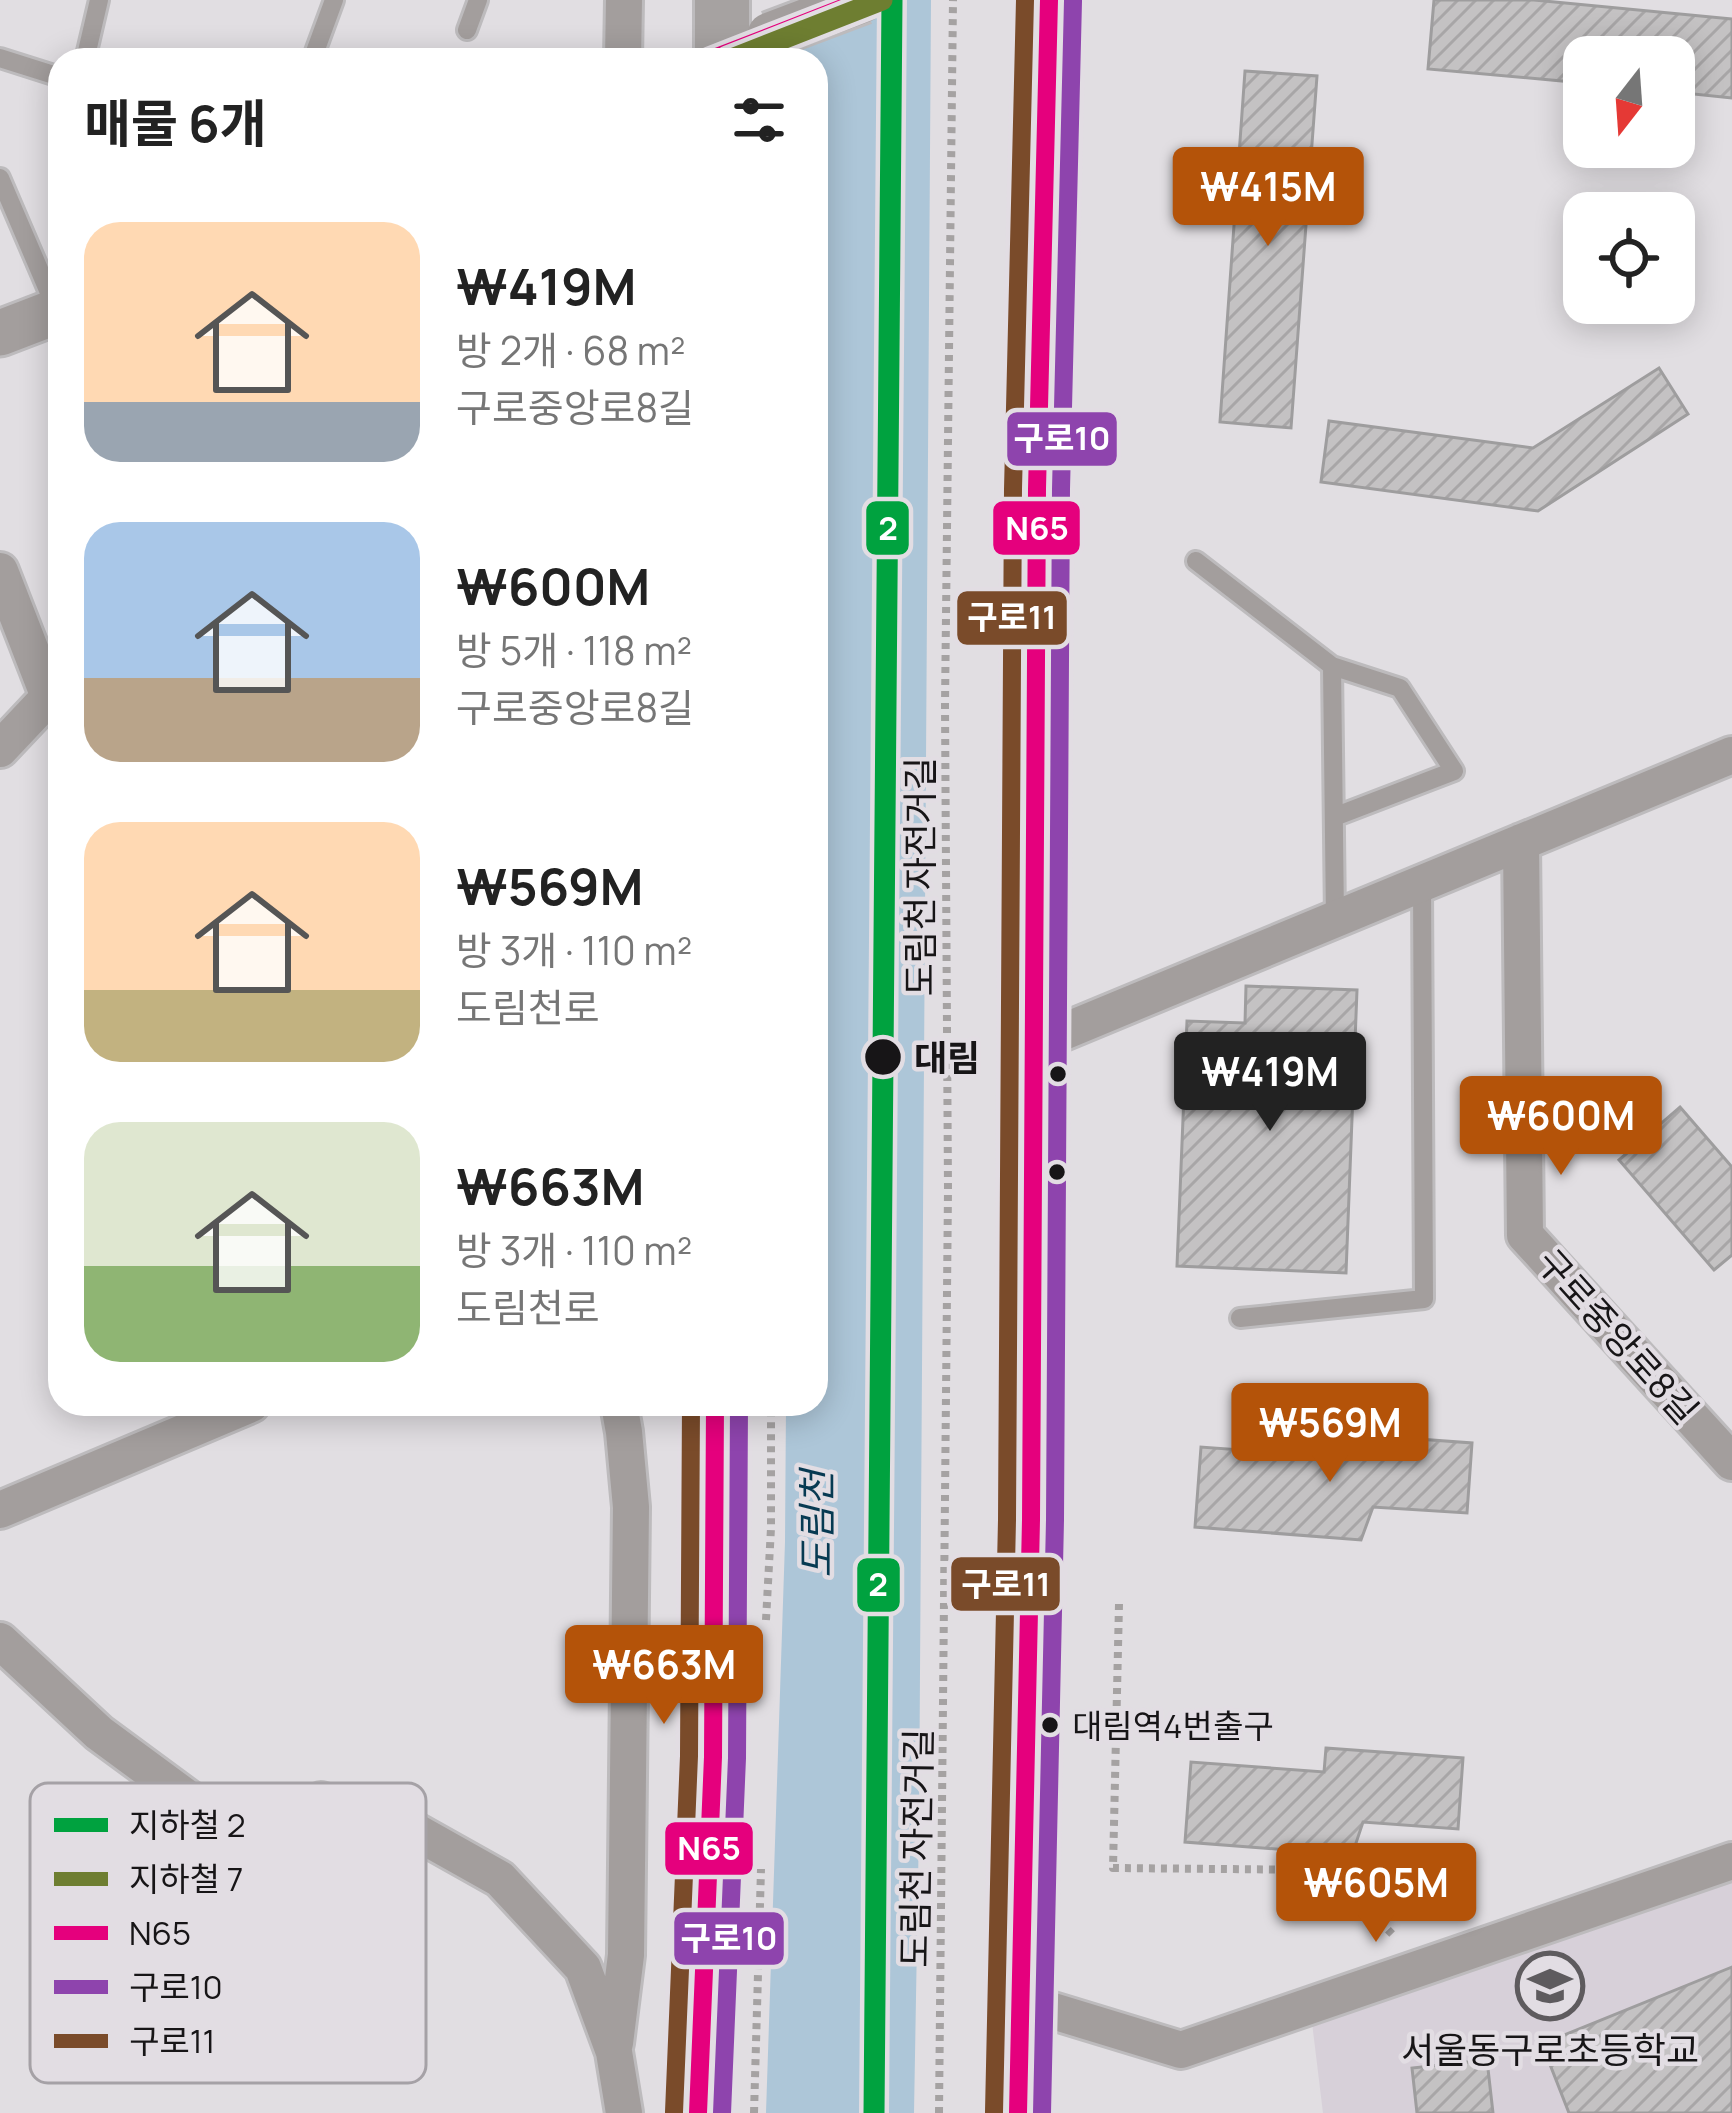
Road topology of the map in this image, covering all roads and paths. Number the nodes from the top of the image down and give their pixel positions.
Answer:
1 (99, 0) edge
2 (334, 0) edge
3 (478, 0) edge
4 (624, 0) edge
5 (722, 0) edge
6 (863, 0) edge
7 (953, 0) edge
8 (1049, 0) edge
9 (466, 30) dead end
10 (88, 48) edge
11 (316, 48) edge
12 (623, 48) edge
13 (730, 48) edge
14 (741, 48) edge
15 (0, 58) edge
16 (48, 73) edge
17 (0, 178) edge
18 (48, 287) edge
19 (48, 314) edge
20 (0, 333) edge
21 (1196, 561) dead end
22 (0, 571) edge
23 (1332, 666) junction
24 (48, 694) edge
25 (48, 698) edge
26 (0, 749) edge
27 (1732, 755) edge
28 (1334, 818) junction
29 (1521, 842) junction
30 (1422, 883) junction
31 (1335, 919) junction
32 (1034, 1044) junction
33 (1240, 1318) dead end
34 (223, 1416) edge
35 (621, 1416) edge
36 (715, 1416) edge
37 (771, 1416) edge
38 (1732, 1462) edge
39 (0, 1510) edge
40 (771, 1528) dead end
41 (1119, 1604) dead end
42 (0, 1641) edge
43 (167, 1783) edge
44 (426, 1836) edge
45 (1732, 1861) edge
46 (1424, 1966) junction
47 (1020, 2001) junction
48 (614, 2052) junction
49 (624, 2113) edge
50 (698, 2113) edge
51 (939, 2113) edge
52 (1018, 2113) edge

1 - 10 lane
2 - 11 lane
3 - 9 lane
4 - 12 street
5 - 13 main road
6 - 14 street, bridge
7 - 51 path, 도림천 자전거길
8 - 32 main road
15 - 16 lane
17 - 18 lane
19 - 20 street
21 - 23 lane
22 - 24 street
23 - 28 lane
23 - 28 lane
25 - 26 street
27 - 29 street
28 - 31 lane
29 - 30 street
29 - 38 street, 구로중앙로8길
30 - 31 street
30 - 33 lane
31 - 32 street
32 - 47 main road
34 - 39 street
35 - 48 street
36 - 50 main road
37 - 40 path
41 - 46 path
42 - 43 street
44 - 48 street
45 - 46 street
46 - 47 street
47 - 52 main road
48 - 49 street

